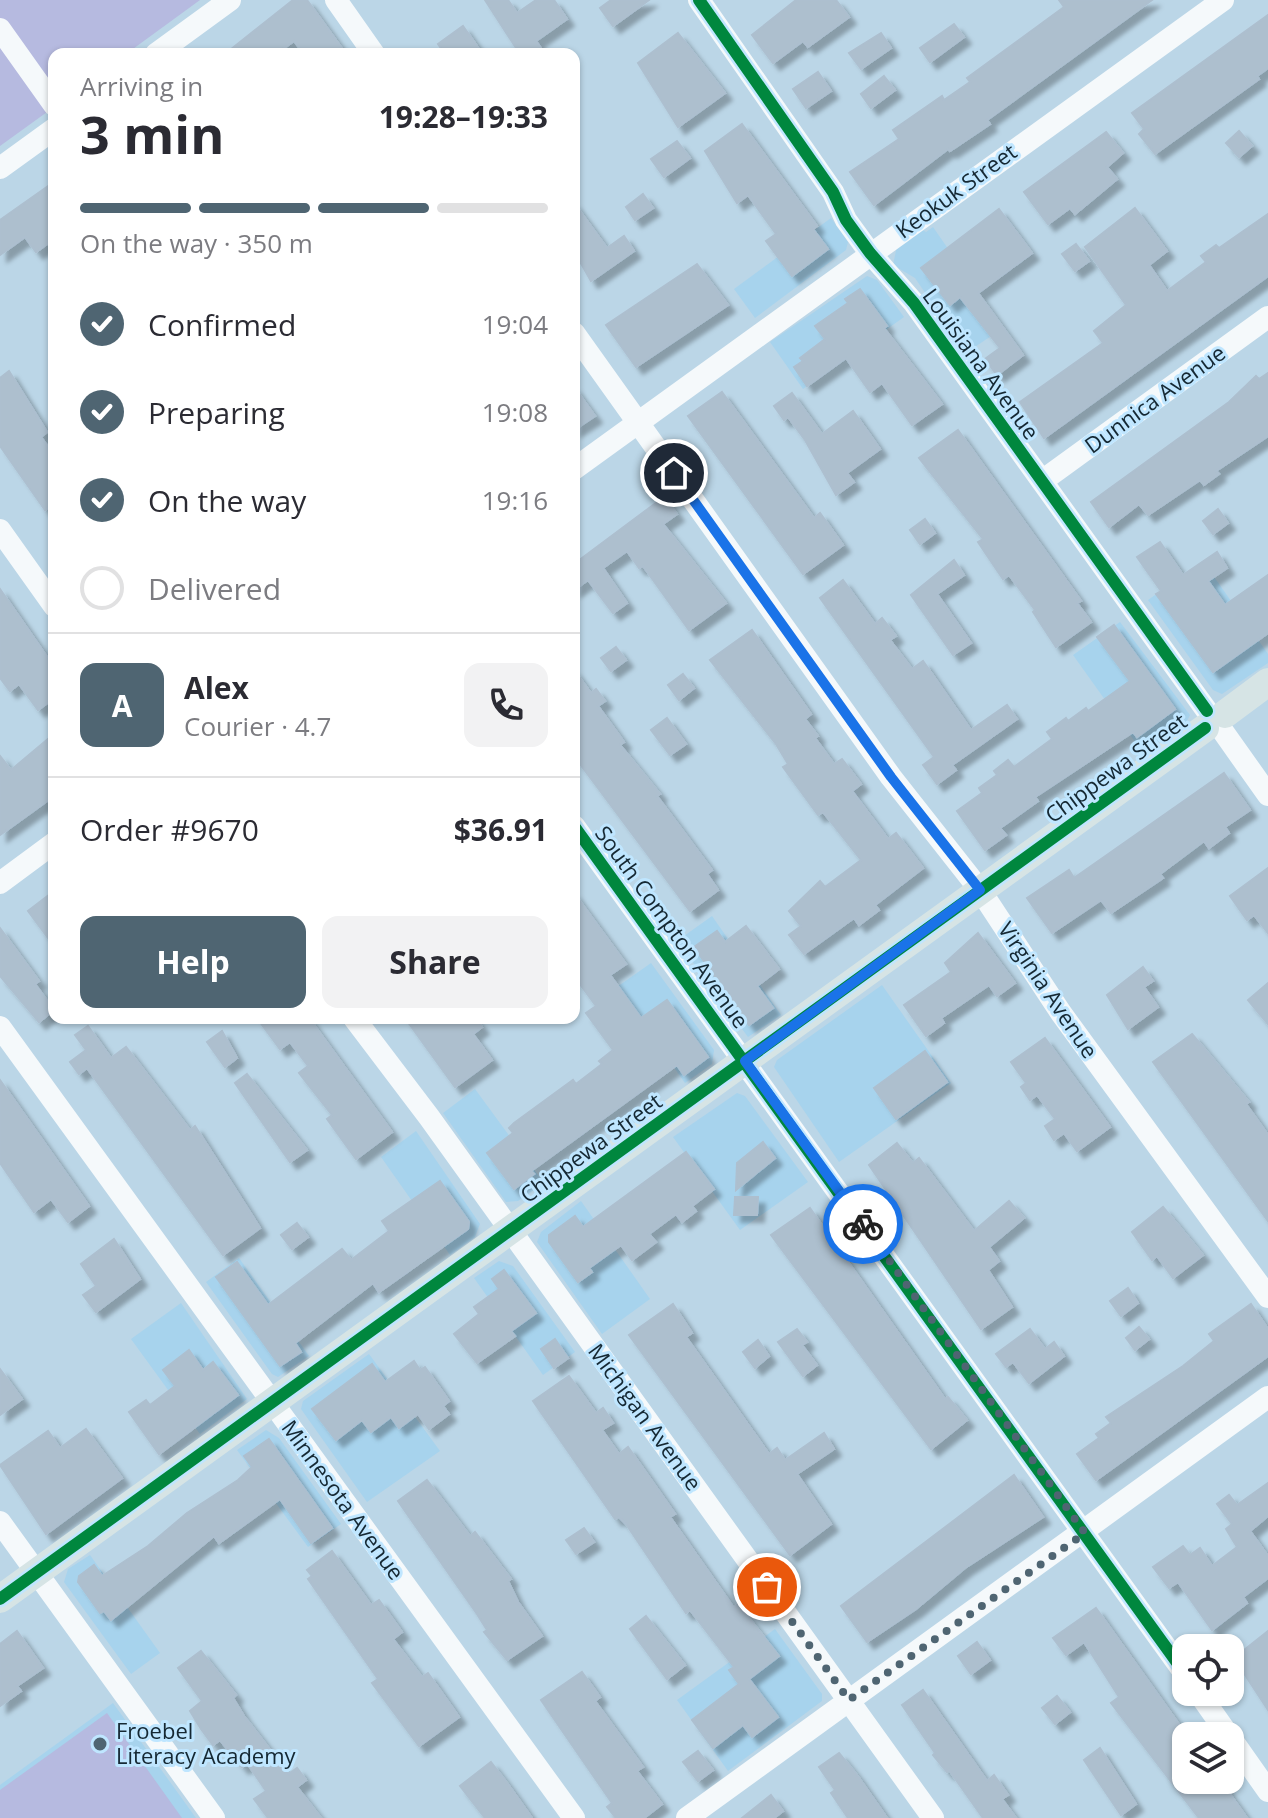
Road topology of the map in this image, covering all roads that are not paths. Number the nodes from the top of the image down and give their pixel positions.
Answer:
1 (230, 0) edge
2 (336, 0) edge
3 (1223, 0) edge
4 (710, 3) edge
5 (0, 29) edge
6 (164, 48) edge
7 (370, 48) edge
8 (48, 97) edge
9 (48, 133) edge
10 (0, 168) edge
11 (870, 253) junction
12 (1268, 317) edge
13 (580, 341) edge
14 (638, 422) junction
15 (580, 465) edge
16 (1042, 481) junction
17 (0, 530) edge
18 (48, 598) edge
19 (1268, 682) edge
20 (1215, 721) junction
21 (1268, 795) edge
22 (580, 834) edge
23 (48, 847) edge
24 (0, 883) edge
25 (980, 890) junction
26 (358, 1024) edge
27 (0, 1027) edge
28 (745, 1061) junction
29 (511, 1231) junction
30 (1268, 1297) edge
31 (1268, 1397) edge
32 (272, 1403) junction
33 (0, 1522) edge
34 (1085, 1533) junction
35 (37, 1572) junction
36 (0, 1599) edge
37 (1172, 1655) edge
38 (849, 1700) junction
39 (1244, 1757) edge
40 (1268, 1791) edge
41 (214, 1818) edge
42 (574, 1818) edge
43 (687, 1818) edge
44 (933, 1818) edge

1 - 6 street
2 - 7 street
3 - 11 street, Keokuk Street
4 - 11 street, Louisiana Avenue
5 - 8 street
9 - 10 street
11 - 14 street, Keokuk Street
11 - 16 street, Louisiana Avenue
12 - 16 street, Dunnica Avenue
13 - 14 street, Virginia Avenue
14 - 15 street, Keokuk Street
14 - 25 street, Virginia Avenue
16 - 20 street, Louisiana Avenue
17 - 18 street
19 - 20 main road, Chippewa Street
20 - 21 street, Louisiana Avenue
20 - 25 main road, Chippewa Street
22 - 28 street, South Compton Avenue
23 - 24 street
25 - 28 main road, Chippewa Street
25 - 30 street, Virginia Avenue
26 - 29 street, Michigan Avenue
27 - 32 street, Minnesota Avenue
28 - 29 main road, Chippewa Street
28 - 34 street, South Compton Avenue
29 - 32 main road, Chippewa Street
29 - 38 street, Michigan Avenue
31 - 34 street
32 - 35 main road, Chippewa Street
32 - 42 street, Minnesota Avenue
33 - 35 street
34 - 37 street, South Compton Avenue
34 - 38 street
35 - 36 main road, Chippewa Street
35 - 41 street
38 - 43 street
38 - 44 street, Michigan Avenue
39 - 40 street

